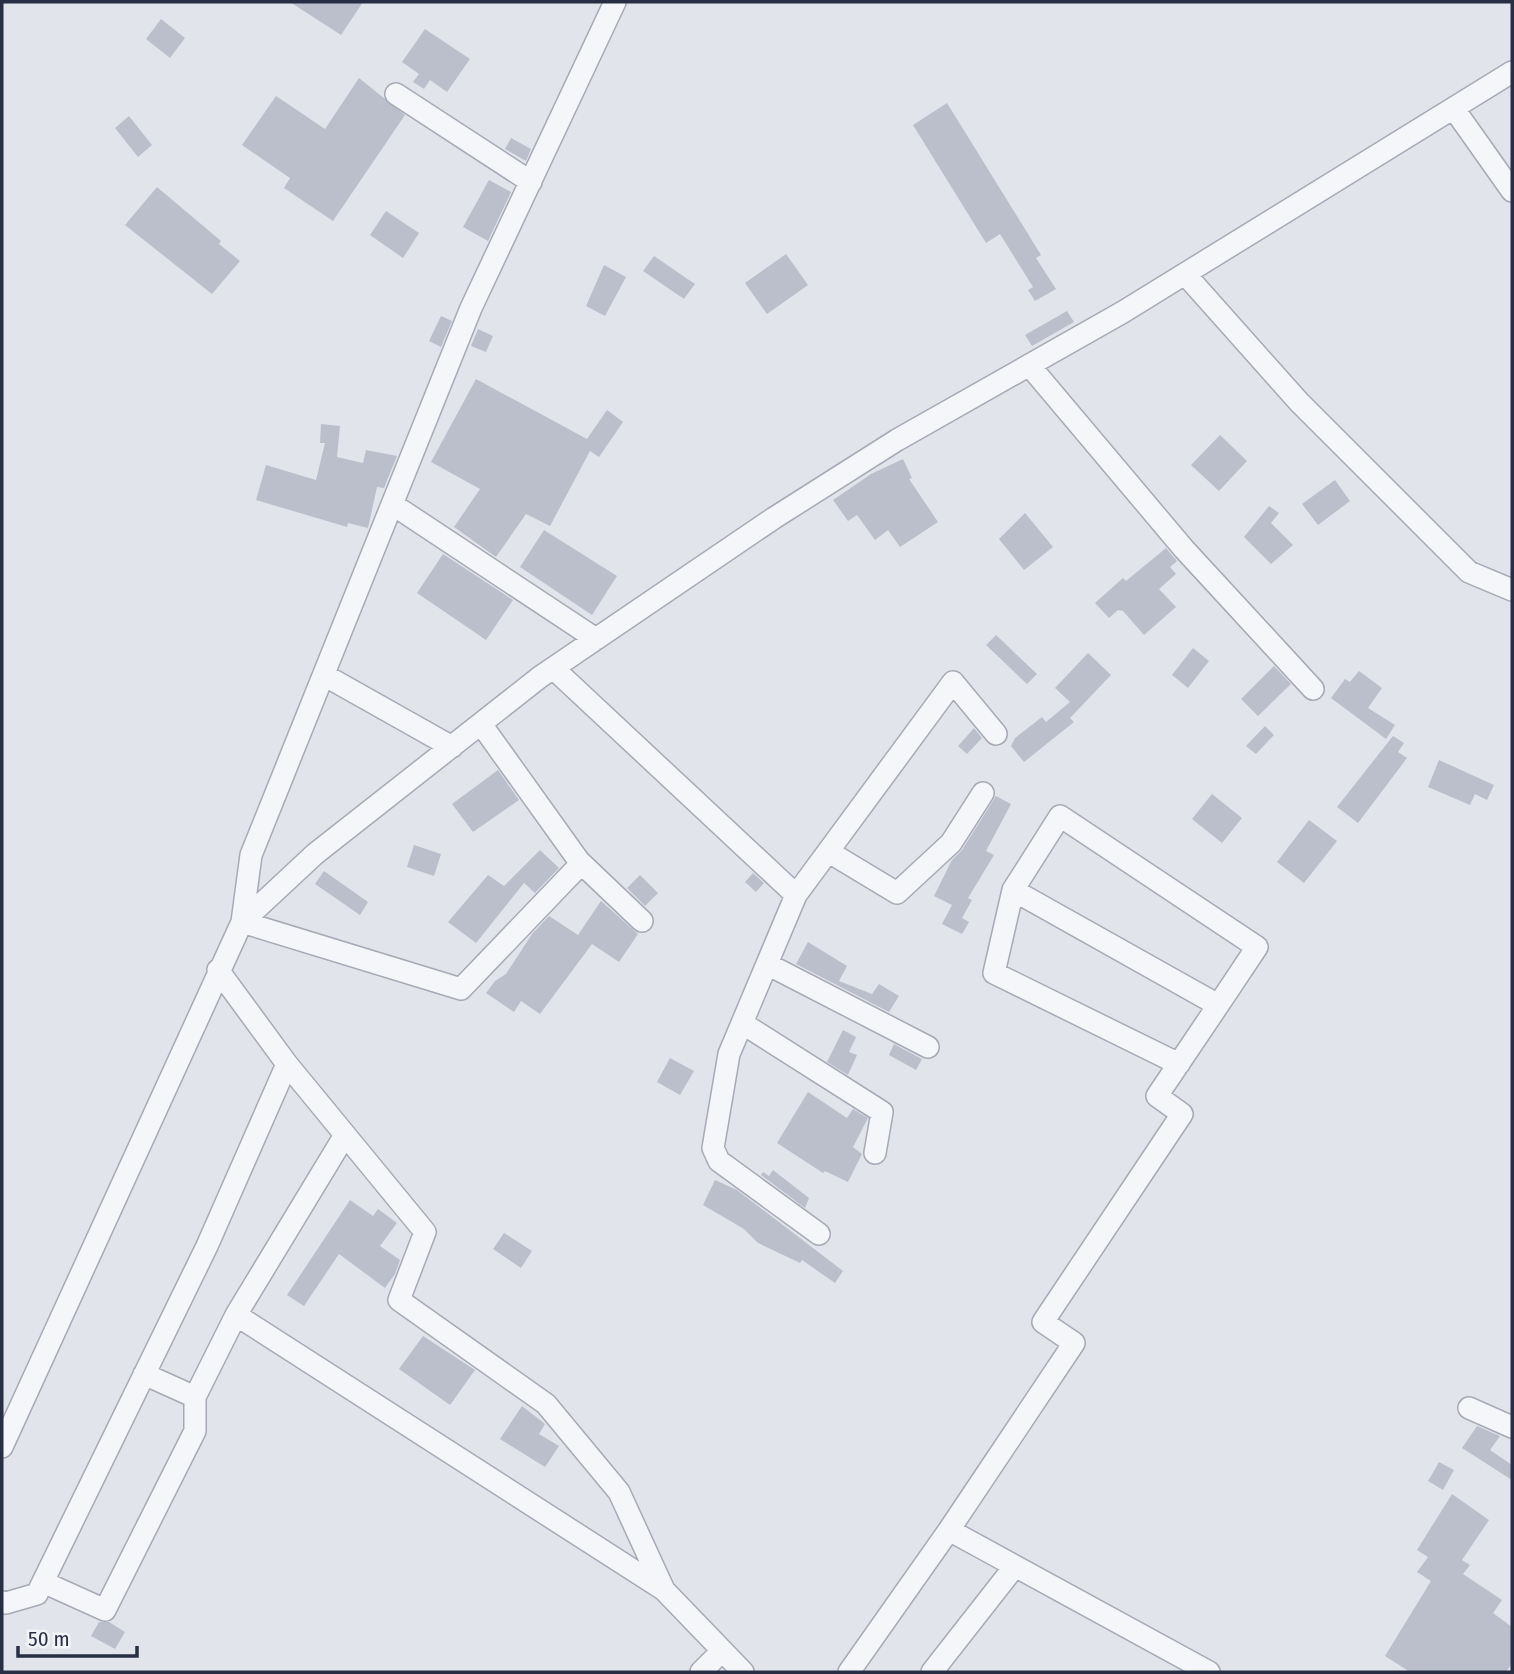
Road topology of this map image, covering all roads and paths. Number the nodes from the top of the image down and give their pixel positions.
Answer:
1 (615, 2) edge
2 (1512, 72) edge
3 (396, 94) dead end
4 (1454, 109) junction
5 (531, 182) junction
6 (1512, 191) edge
7 (1185, 274) junction
8 (1029, 365) junction
9 (392, 505) junction
10 (1512, 590) edge
11 (596, 639) junction
12 (553, 668) junction
13 (324, 675) junction
14 (1313, 689) dead end
15 (481, 724) junction
16 (996, 734) dead end
17 (452, 747) junction
18 (983, 793) dead end
19 (829, 852) junction
20 (577, 869) dead end
21 (1013, 890) junction
22 (796, 895) junction
23 (242, 922) junction
24 (642, 922) dead end
25 (767, 964) junction
26 (218, 970) junction
27 (1218, 1005) junction
28 (742, 1024) junction
29 (929, 1047) dead end
30 (287, 1064) junction
31 (1179, 1064) junction
32 (345, 1135) junction
33 (875, 1153) dead end
34 (819, 1234) dead end
35 (236, 1315) junction
36 (144, 1374) junction
37 (195, 1397) junction
38 (1469, 1408) dead end
39 (1512, 1427) edge
40 (2, 1447) edge
41 (949, 1530) junction
42 (1015, 1566) junction
43 (43, 1582) junction
44 (664, 1590) junction
45 (2, 1602) edge
46 (721, 1652) junction
47 (701, 1672) edge
48 (743, 1672) edge
49 (849, 1672) edge
50 (932, 1672) edge
51 (1209, 1672) edge

1 - 5 street
2 - 4 street
3 - 5 street
4 - 6 street
4 - 7 street
5 - 9 street
7 - 8 street
7 - 10 street
8 - 11 street
8 - 14 street
9 - 11 street
9 - 13 street
11 - 12 street
12 - 15 street
12 - 22 street
13 - 17 street
13 - 23 street
15 - 17 street
15 - 24 street
16 - 19 street
17 - 23 street
18 - 19 street
19 - 22 street
20 - 23 street
21 - 27 street
21 - 27 street
21 - 31 street
22 - 25 street
23 - 26 street
25 - 28 street
25 - 29 street
26 - 30 street
26 - 40 street
27 - 31 street
28 - 33 street
28 - 34 street
30 - 32 street
30 - 36 street
31 - 41 street
32 - 35 street
32 - 44 street
35 - 37 street
35 - 44 street
36 - 37 street
36 - 43 street
37 - 43 street
38 - 39 street
41 - 42 street
41 - 49 street
42 - 50 street
42 - 51 street
43 - 45 street
44 - 46 street
46 - 47 street
46 - 48 street

